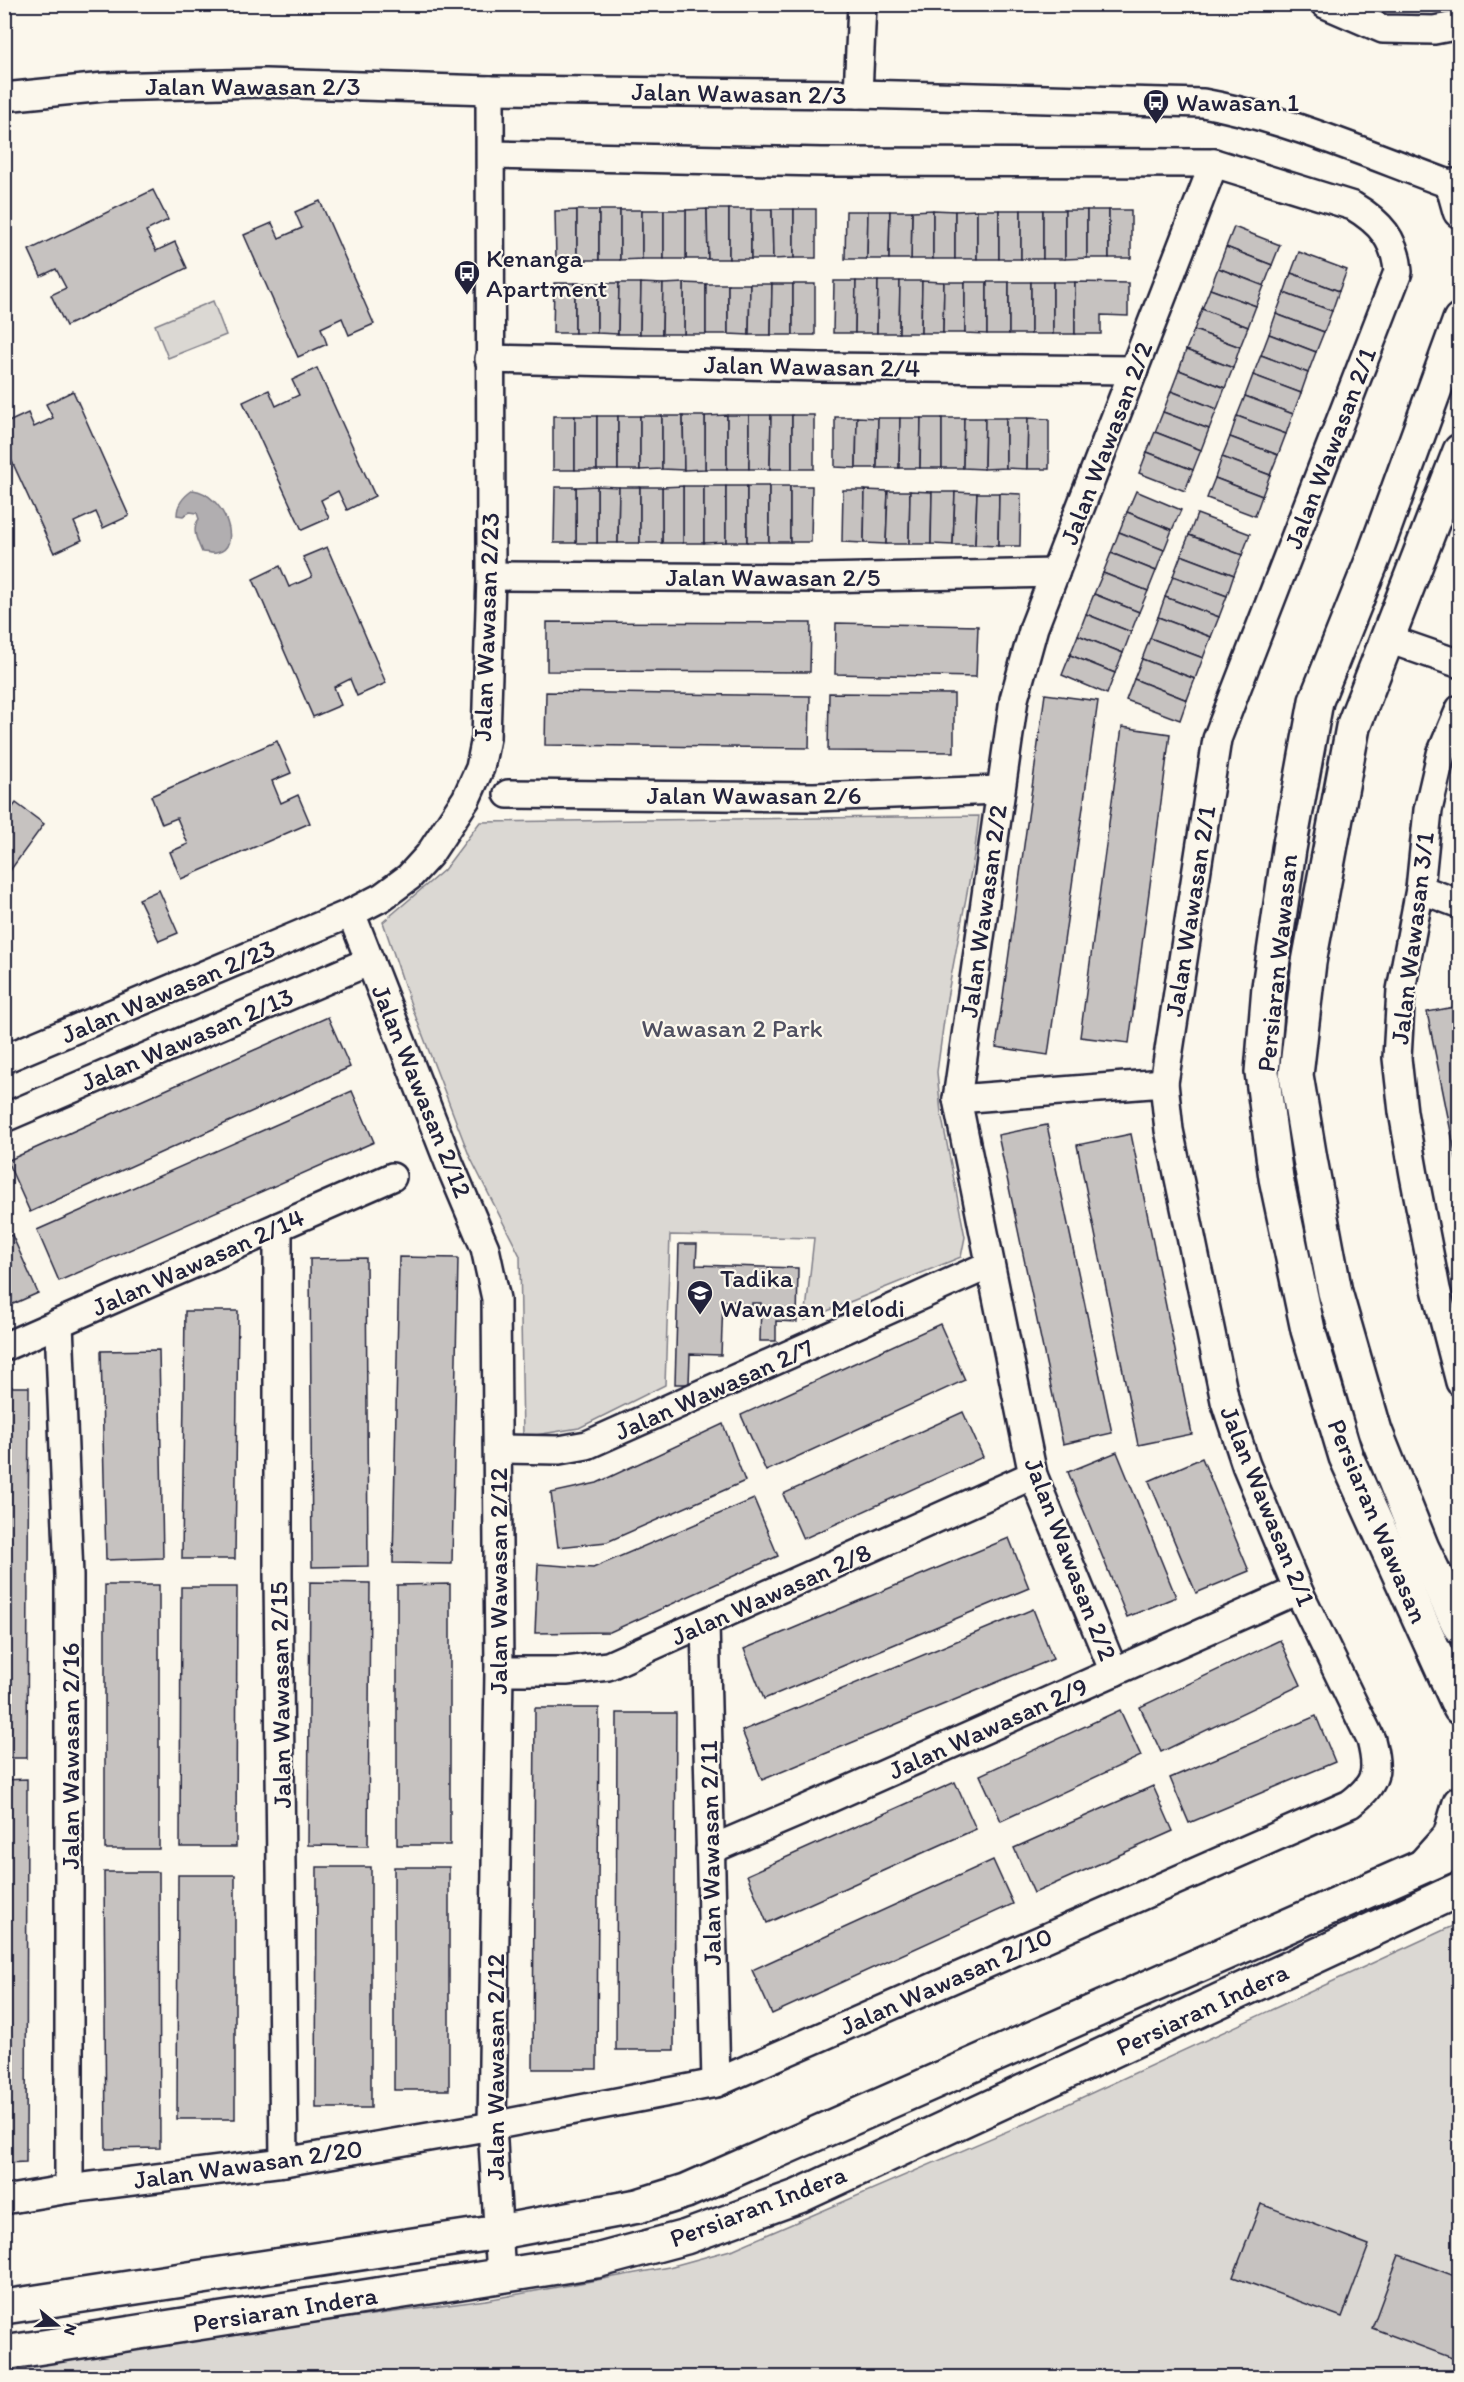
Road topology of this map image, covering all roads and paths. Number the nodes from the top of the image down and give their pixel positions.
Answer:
1 (862, 4) edge
2 (1325, 4) edge
3 (1460, 25) edge
4 (490, 90) junction
5 (858, 94) junction
6 (4, 97) edge
7 (490, 155) junction
8 (1214, 163) junction
9 (1457, 195) edge
10 (1460, 320) edge
11 (489, 359) junction
12 (1134, 370) junction
13 (1460, 451) edge
14 (1374, 556) junction
15 (1055, 573) junction
16 (490, 576) junction
17 (1388, 639) junction
18 (1460, 664) edge
19 (1316, 701) junction
20 (1460, 710) edge
21 (999, 790) junction
22 (508, 794) dead end
23 (1420, 889) junction
24 (1460, 904) edge
25 (351, 914) junction
26 (370, 961) junction
27 (4, 1059) edge
28 (1164, 1083) junction
29 (957, 1099) junction
30 (4, 1118) edge
31 (392, 1177) dead end
32 (278, 1227) junction
33 (989, 1265) junction
34 (60, 1323) junction
35 (4, 1347) edge
36 (1460, 1382) edge
37 (498, 1449) junction
38 (1033, 1475) junction
39 (1298, 1590) junction
40 (705, 1623) junction
41 (1460, 1627) edge
42 (499, 1671) junction
43 (1114, 1672) junction
44 (1460, 1708) edge
45 (1374, 1776) joint
46 (1460, 1803) edge
47 (710, 1850) junction
48 (1460, 1851) edge
49 (1425, 1864) junction
50 (1453, 1895) edge
51 (716, 2083) junction
52 (492, 2126) junction
53 (284, 2162) junction
54 (69, 2189) junction
55 (4, 2200) edge
56 (499, 2232) junction
57 (501, 2276) junction
58 (4, 2307) edge
59 (4, 2353) edge

1 - 5 street
2 - 3 street
4 - 5 street, Jalan Wawasan 2/3
4 - 6 street, Jalan Wawasan 2/3
4 - 7 street, Jalan Wawasan 2/23
5 - 9 street, Jalan Wawasan 2/3
7 - 8 street
7 - 11 street, Jalan Wawasan 2/23
8 - 12 street, Jalan Wawasan 2/2
8 - 28 street, Jalan Wawasan 2/1
10 - 14 main road, Persiaran Wawasan
11 - 12 street, Jalan Wawasan 2/4
11 - 16 street, Jalan Wawasan 2/23
12 - 15 street, Jalan Wawasan 2/2
13 - 17 main road, Persiaran Wawasan
14 - 17 main road
14 - 19 main road, Persiaran Wawasan
15 - 16 street, Jalan Wawasan 2/5
15 - 21 street, Jalan Wawasan 2/2
16 - 25 street, Jalan Wawasan 2/23
17 - 18 street
17 - 19 main road
17 - 41 main road, Persiaran Wawasan
19 - 44 main road, Persiaran Wawasan
20 - 23 street, Jalan Wawasan 3/1
21 - 22 street, Jalan Wawasan 2/6
21 - 29 street, Jalan Wawasan 2/2
23 - 24 street
23 - 36 street, Jalan Wawasan 3/1
25 - 26 street, Jalan Wawasan 2/12
25 - 27 street, Jalan Wawasan 2/23
26 - 30 street, Jalan Wawasan 2/13
26 - 37 street, Jalan Wawasan 2/12
28 - 29 street
28 - 39 street, Jalan Wawasan 2/1
29 - 33 street, Jalan Wawasan 2/2
31 - 32 street, Jalan Wawasan 2/14
32 - 34 street, Jalan Wawasan 2/14
32 - 53 street, Jalan Wawasan 2/15
33 - 37 street, Jalan Wawasan 2/7
33 - 38 street, Jalan Wawasan 2/2
34 - 35 street, Jalan Wawasan 2/14
34 - 54 street, Jalan Wawasan 2/16
37 - 42 street, Jalan Wawasan 2/12
38 - 40 street, Jalan Wawasan 2/8
38 - 43 street, Jalan Wawasan 2/2
39 - 43 street, Jalan Wawasan 2/9
39 - 45 street, Jalan Wawasan 2/1
40 - 42 street, Jalan Wawasan 2/8
40 - 47 street, Jalan Wawasan 2/11
42 - 52 street, Jalan Wawasan 2/12
43 - 47 street, Jalan Wawasan 2/9
45 - 51 street, Jalan Wawasan 2/10
46 - 49 main road
47 - 51 street, Jalan Wawasan 2/11
48 - 49 main road, Persiaran Indera
49 - 56 main road, Persiaran Indera
50 - 57 main road, Persiaran Indera
51 - 52 street, Jalan Wawasan 2/10
52 - 53 street, Jalan Wawasan 2/20
52 - 56 street, Jalan Wawasan 2/12
53 - 54 street, Jalan Wawasan 2/20
54 - 55 street, Jalan Wawasan 2/20
56 - 57 street, Jalan Wawasan 2/12
56 - 58 main road, Persiaran Indera
57 - 59 main road, Persiaran Indera

